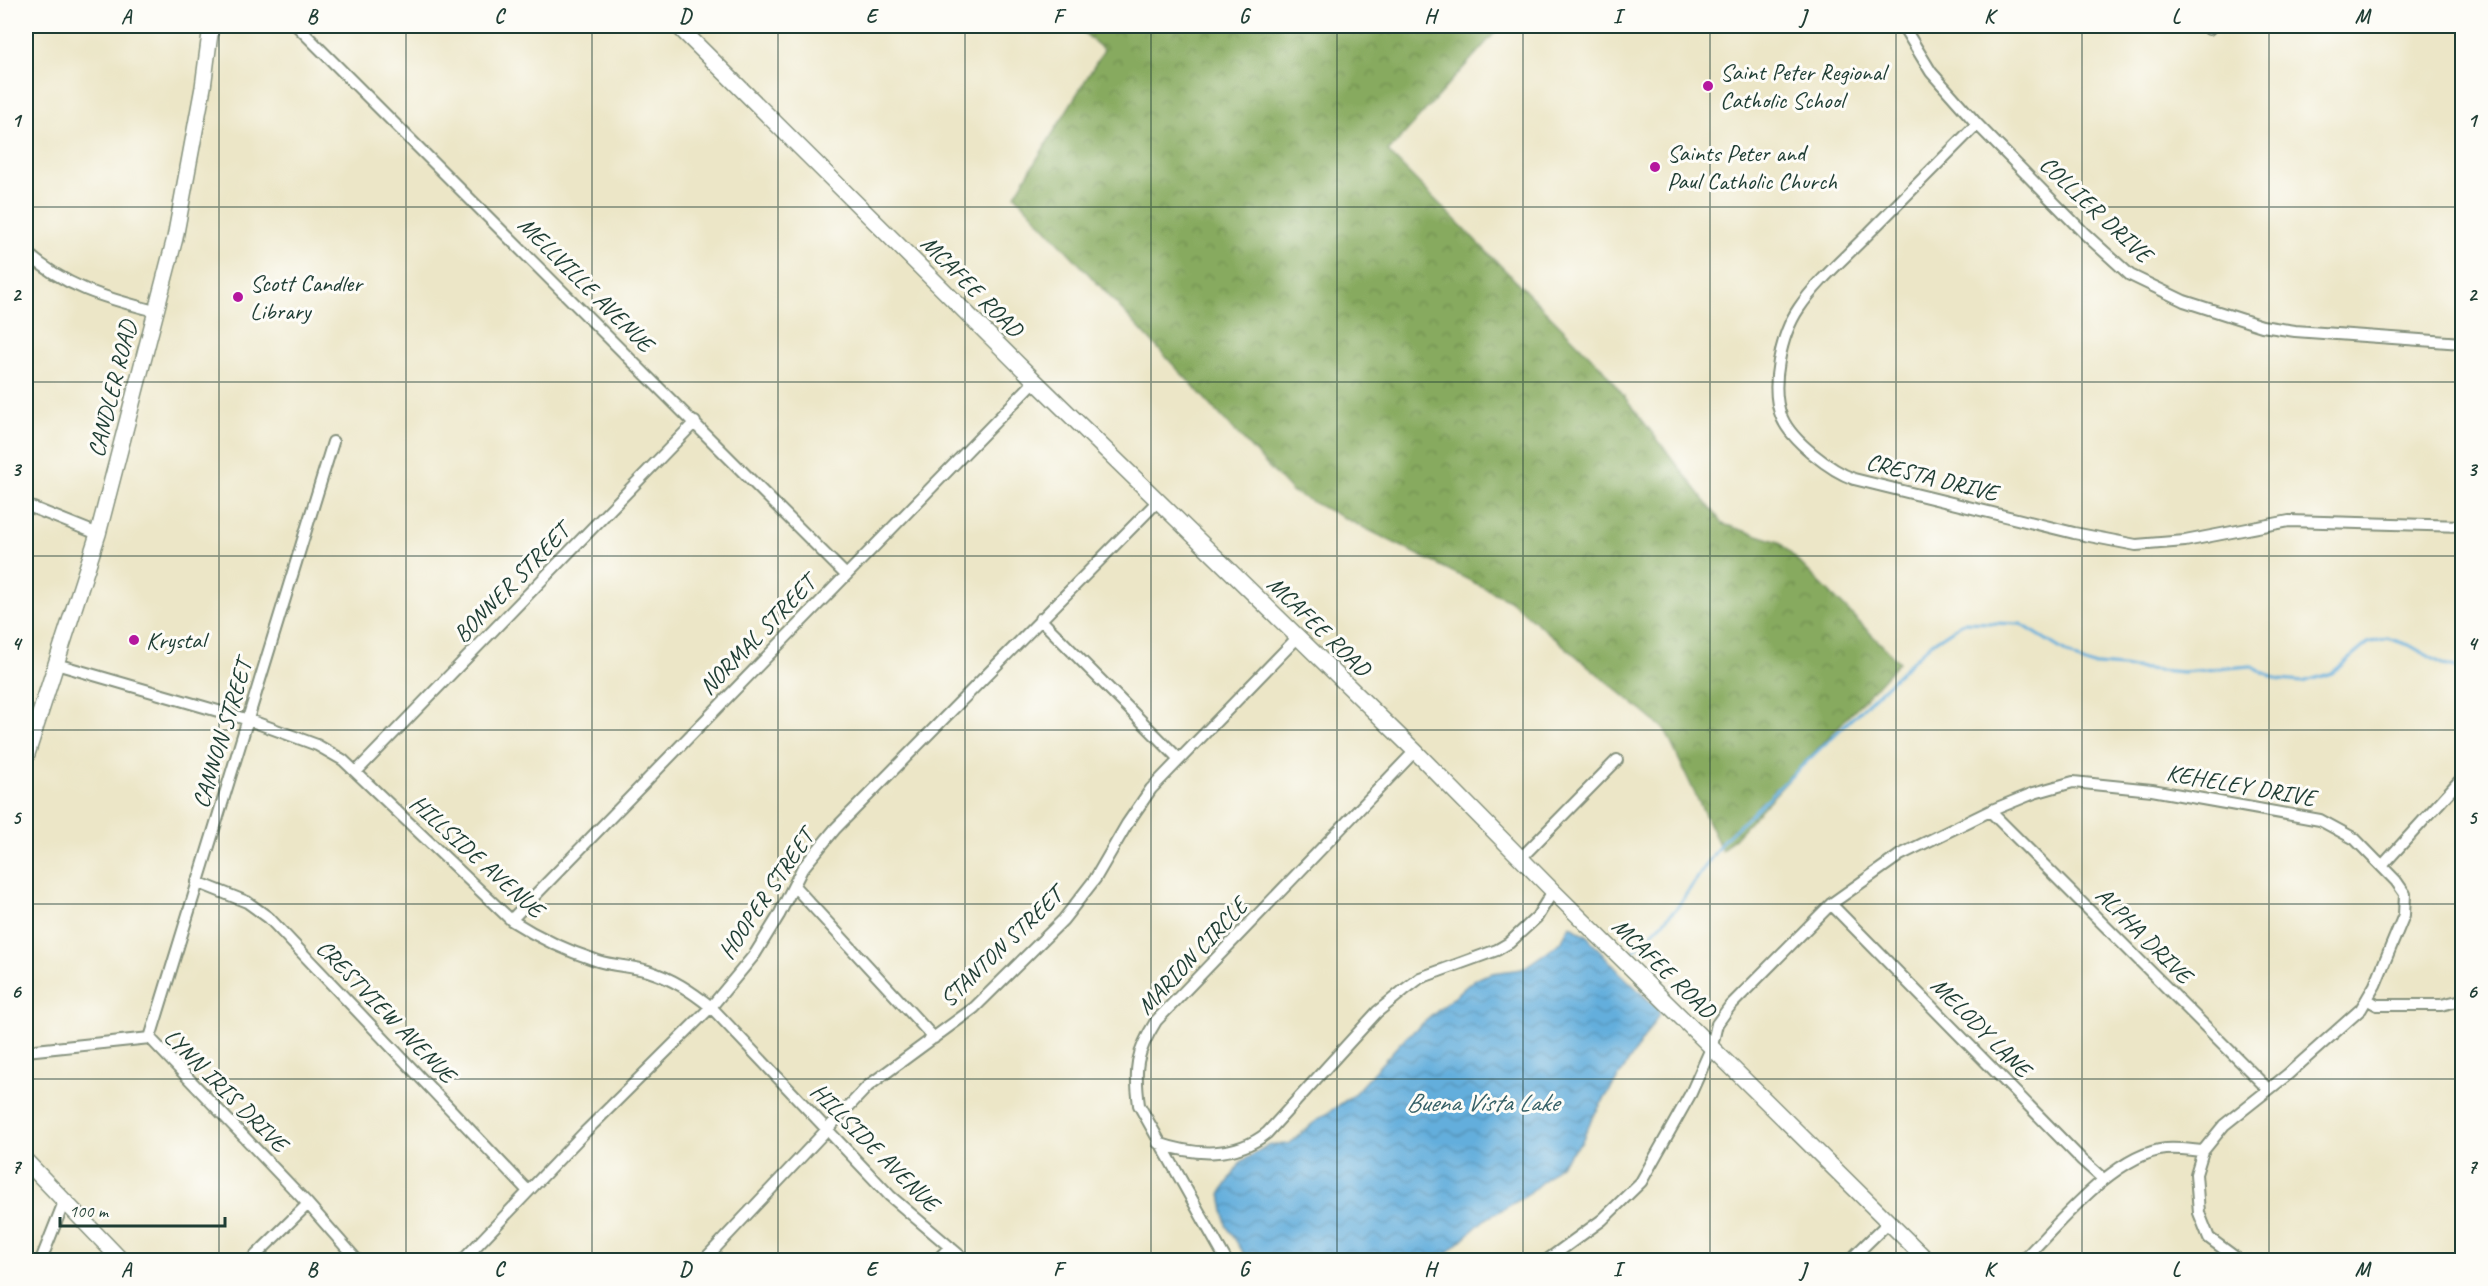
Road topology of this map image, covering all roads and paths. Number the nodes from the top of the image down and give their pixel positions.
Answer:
1 (212, 26) edge
2 (297, 26) edge
3 (678, 26) edge
4 (1903, 26) edge
5 (2205, 26) edge
6 (2212, 26) edge
7 (1977, 124) junction
8 (26, 252) edge
9 (155, 311) junction
10 (2463, 343) edge
11 (1035, 381) junction
12 (695, 422) junction
13 (333, 442) dead end
14 (1158, 501) junction
15 (26, 505) edge
16 (2463, 526) edge
17 (98, 534) junction
18 (845, 574) junction
19 (1040, 619) junction
20 (1298, 637) junction
21 (56, 664) junction
22 (249, 720) junction
23 (1415, 751) junction
24 (26, 757) edge
25 (1179, 759) junction
26 (1617, 760) dead end
27 (356, 772) junction
28 (2463, 778) edge
29 (1990, 811) junction
30 (1521, 858) junction
31 (2382, 866) junction
32 (197, 882) junction
33 (794, 886) junction
34 (1553, 891) junction
35 (1831, 904) junction
36 (511, 920) junction
37 (2368, 1000) junction
38 (2463, 1000) edge
39 (711, 1007) junction
40 (150, 1038) junction
41 (934, 1038) junction
42 (1712, 1046) junction
43 (26, 1051) edge
44 (2268, 1089) junction
45 (826, 1131) junction
46 (1158, 1143) junction
47 (2203, 1151) junction
48 (26, 1161) edge
49 (2102, 1178) junction
50 (528, 1191) junction
51 (64, 1202) junction
52 (308, 1204) junction
53 (1888, 1223) junction
54 (950, 1247) junction
55 (41, 1260) edge
56 (121, 1260) edge
57 (251, 1260) edge
58 (357, 1260) edge
59 (463, 1260) edge
60 (704, 1260) edge
61 (937, 1260) edge
62 (965, 1260) edge
63 (1226, 1260) edge
64 (1547, 1260) edge
65 (1850, 1260) edge
66 (1927, 1260) edge
67 (2023, 1260) edge
68 (2239, 1260) edge

1 - 9 street, CANDLER ROAD
2 - 12 street, MELLVILLE AVENUE
3 - 11 street, MCAFEE ROAD
4 - 7 street, COLLIER DRIVE
5 - 6 street
7 - 10 street, COLLIER DRIVE
7 - 16 street, CRESTA DRIVE
8 - 9 street
9 - 17 street, CANDLER ROAD
11 - 14 street, MCAFEE ROAD
11 - 18 street, NORMAL STREET
12 - 18 street, MELLVILLE AVENUE
12 - 27 street, BONNER STREET
13 - 22 street, CANNON STREET
14 - 19 street, HOOPER STREET
14 - 20 street, MCAFEE ROAD
15 - 17 street
17 - 21 street, CANDLER ROAD
18 - 36 street, NORMAL STREET
19 - 25 street
19 - 33 street, HOOPER STREET
20 - 23 street, MCAFEE ROAD
20 - 25 street, STANTON STREET
21 - 22 street, HILLSIDE AVENUE
21 - 24 street, CANDLER ROAD
22 - 27 street, HILLSIDE AVENUE
22 - 32 street, CANNON STREET
23 - 30 street, MCAFEE ROAD
23 - 46 street, MARION CIRCLE
25 - 41 street, STANTON STREET
26 - 30 street
27 - 36 street, HILLSIDE AVENUE
28 - 31 street
29 - 31 street, KEHELEY DRIVE
29 - 35 street, KEHELEY DRIVE
29 - 44 street, ALPHA DRIVE
30 - 34 street, MCAFEE ROAD
31 - 37 street, KEHELEY DRIVE
32 - 40 street, CANNON STREET
32 - 50 street, CRESTVIEW AVENUE
33 - 39 street, HOOPER STREET
33 - 41 street
34 - 42 street, MCAFEE ROAD
34 - 46 street
35 - 42 street, KEHELEY DRIVE
35 - 49 street, MELODY LANE
36 - 39 street, HILLSIDE AVENUE
37 - 38 street
37 - 44 street, KEHELEY DRIVE
39 - 45 street, HILLSIDE AVENUE
39 - 50 street, HOOPER STREET
40 - 43 street, LYNN IRIS DRIVE
40 - 52 street, LYNN IRIS DRIVE
41 - 45 street, STANTON STREET
42 - 53 street, MCAFEE ROAD
42 - 64 street, KEHELEY DRIVE
44 - 47 street, KEHELEY DRIVE
45 - 54 street, HILLSIDE AVENUE
45 - 60 street, STANTON STREET
46 - 63 street, MARION CIRCLE
47 - 49 street
47 - 68 street, KEHELEY DRIVE
48 - 51 street
49 - 67 street
50 - 59 street, HOOPER STREET
51 - 55 street
51 - 56 street
52 - 57 street
52 - 58 street, LYNN IRIS DRIVE
53 - 65 street
53 - 66 street, MCAFEE ROAD
54 - 61 street
54 - 62 street, HILLSIDE AVENUE

